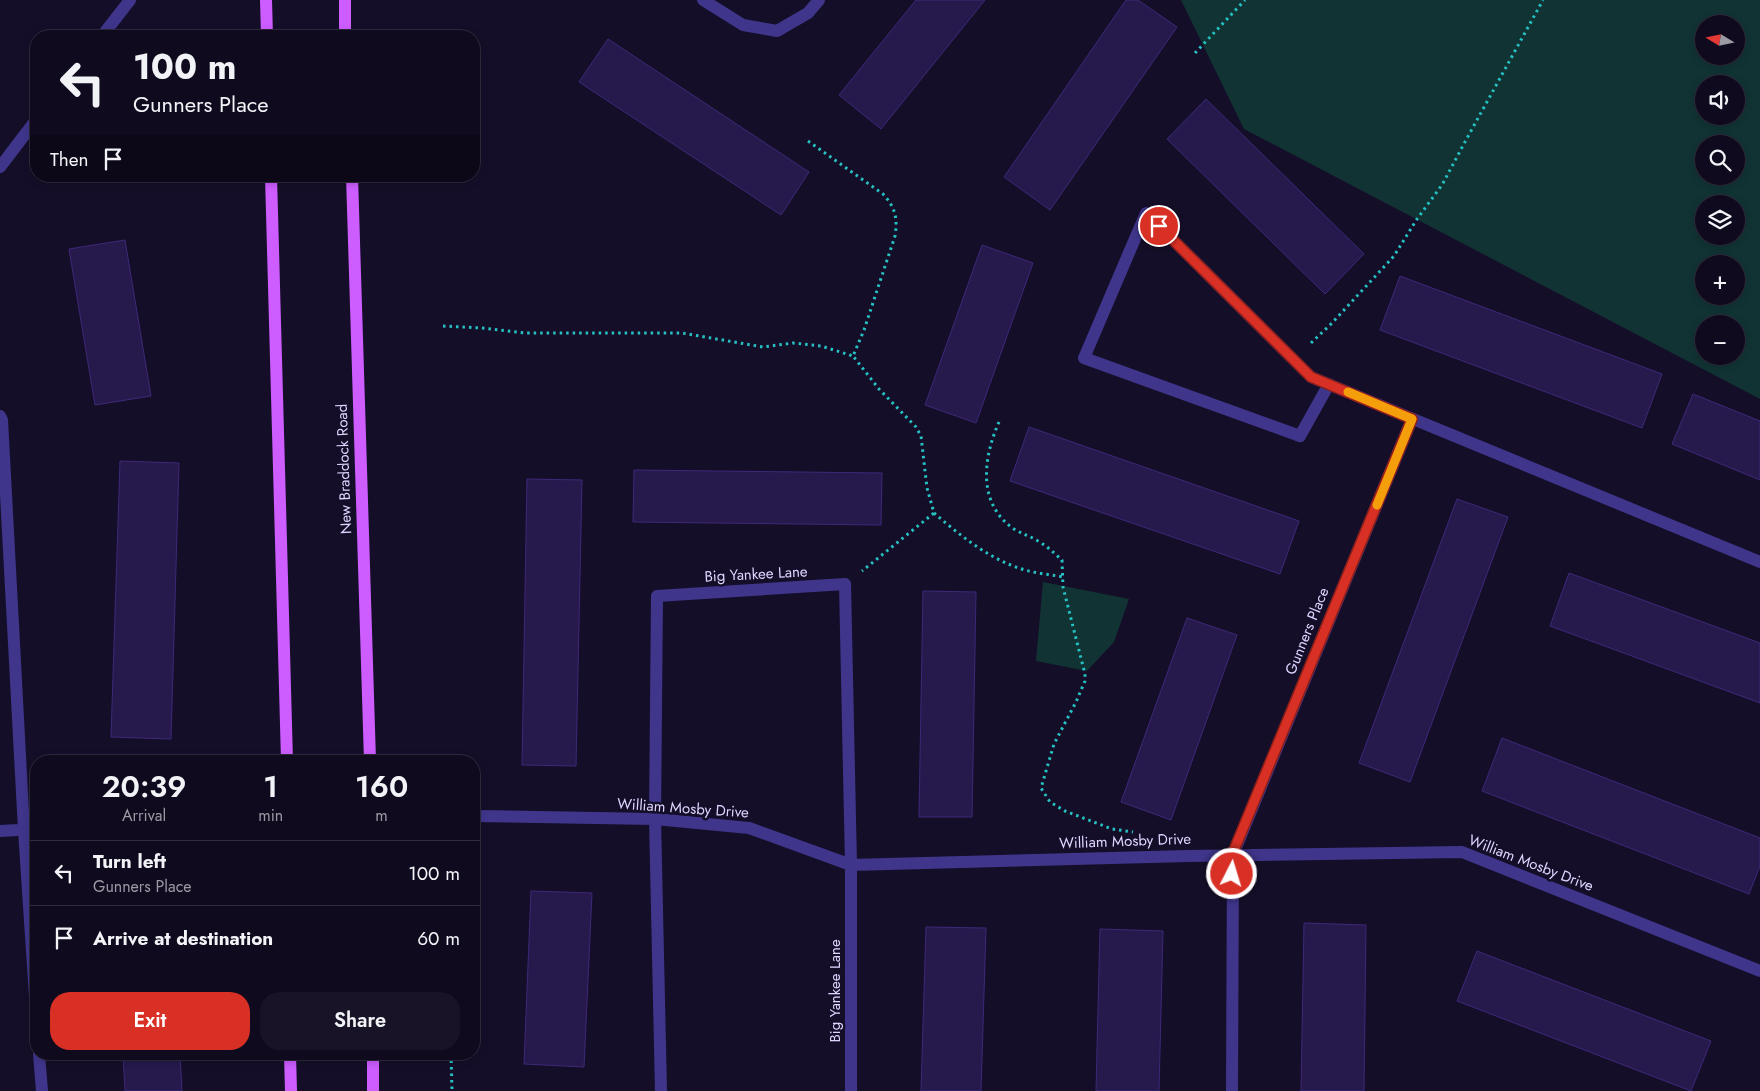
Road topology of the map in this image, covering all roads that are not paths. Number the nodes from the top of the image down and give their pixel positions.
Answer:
1 (130, 0) edge
2 (266, 0) edge
3 (345, 0) edge
4 (703, 0) edge
5 (819, 0) edge
6 (107, 30) edge
7 (267, 30) edge
8 (345, 30) edge
9 (30, 128) edge
10 (0, 167) edge
11 (271, 182) edge
12 (352, 182) edge
13 (1329, 384) junction
14 (0, 416) edge
15 (1412, 419) junction
16 (1760, 562) edge
17 (287, 755) edge
18 (370, 755) edge
19 (480, 816) edge
20 (655, 819) junction
21 (30, 830) edge
22 (0, 831) edge
23 (1232, 855) junction
24 (852, 865) junction
25 (1760, 971) edge
26 (39, 1060) edge
27 (290, 1060) edge
28 (373, 1060) edge
29 (42, 1091) edge
30 (291, 1091) edge
31 (373, 1091) edge
32 (661, 1091) edge
33 (851, 1091) edge
34 (1232, 1091) edge

1 - 6 street
2 - 7 main road
3 - 8 main road
4 - 5 street
9 - 10 street
11 - 17 main road
12 - 18 main road, New Braddock Road
13 - 13 street
13 - 15 street
14 - 21 street
15 - 16 street
15 - 23 street, Gunners Place
19 - 20 street, William Mosby Drive
20 - 24 street, William Mosby Drive
20 - 24 street, Big Yankee Lane
20 - 32 street, Big Yankee Lane
21 - 22 street
23 - 24 street, William Mosby Drive
23 - 25 street, William Mosby Drive
23 - 34 street
24 - 33 street, Big Yankee Lane
26 - 29 street
27 - 30 main road
28 - 31 main road

